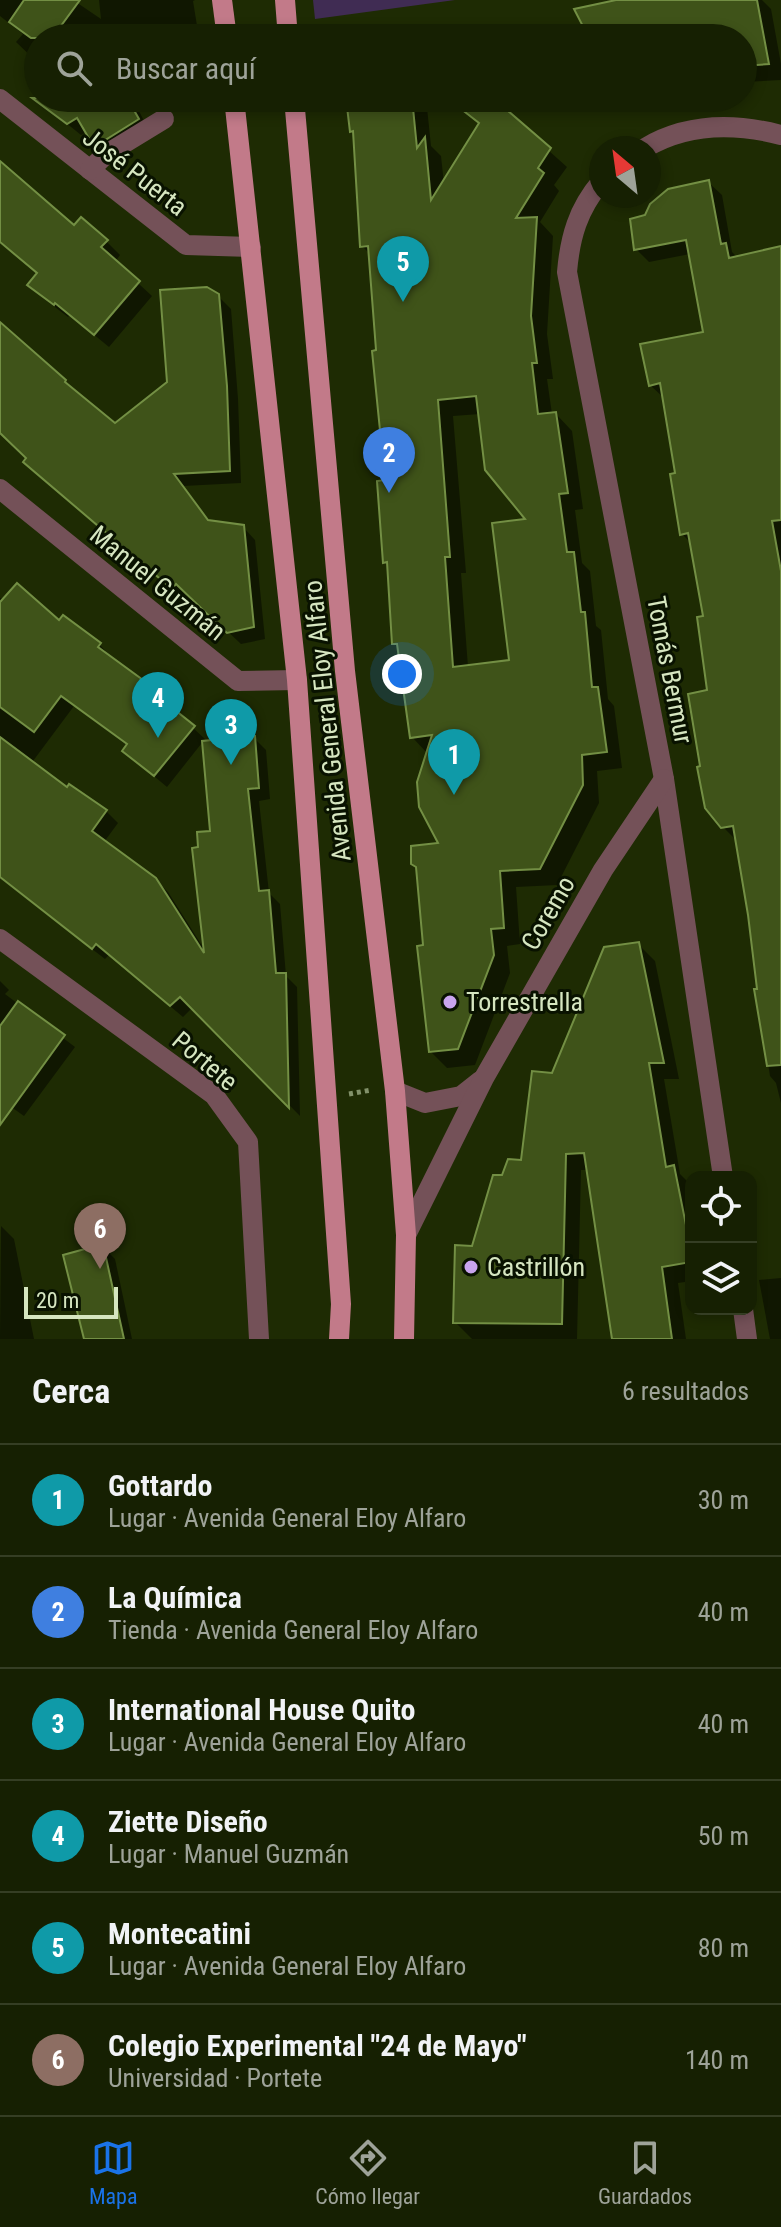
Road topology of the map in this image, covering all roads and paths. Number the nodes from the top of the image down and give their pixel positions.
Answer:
1 (222, 0) edge
2 (285, 0) edge
3 (225, 24) edge
4 (287, 24) edge
5 (0, 99) edge
6 (236, 112) edge
7 (295, 112) edge
8 (164, 119) dead end
9 (781, 135) edge
10 (661, 139) edge
11 (90, 170) junction
12 (589, 196) edge
13 (251, 247) junction
14 (0, 489) edge
15 (297, 680) junction
16 (664, 779) junction
17 (0, 939) edge
18 (484, 1078) junction
19 (385, 1090) junction
20 (346, 1094) dead end
21 (722, 1171) edge
22 (406, 1235) junction
23 (744, 1315) edge
24 (259, 1339) edge
25 (339, 1339) edge
26 (404, 1339) edge
27 (747, 1339) edge

1 - 3 main road
2 - 4 main road
5 - 11 street, José Puerta
6 - 13 main road, Avenida General Eloy Alfaro
7 - 19 main road, Avenida General Eloy Alfaro
8 - 11 street
9 - 10 street
11 - 13 street, José Puerta
12 - 16 street, Tomás Bermur
13 - 15 main road, Avenida General Eloy Alfaro
14 - 15 street, Manuel Guzmán
15 - 25 main road, Avenida General Eloy Alfaro
16 - 18 street, Coremo
16 - 21 street, Tomás Bermur
17 - 24 street, Portete
18 - 19 street, Coremo
18 - 22 street, Coremo
19 - 20 path
19 - 22 main road, Avenida General Eloy Alfaro
22 - 26 main road, Avenida General Eloy Alfaro
23 - 27 street

